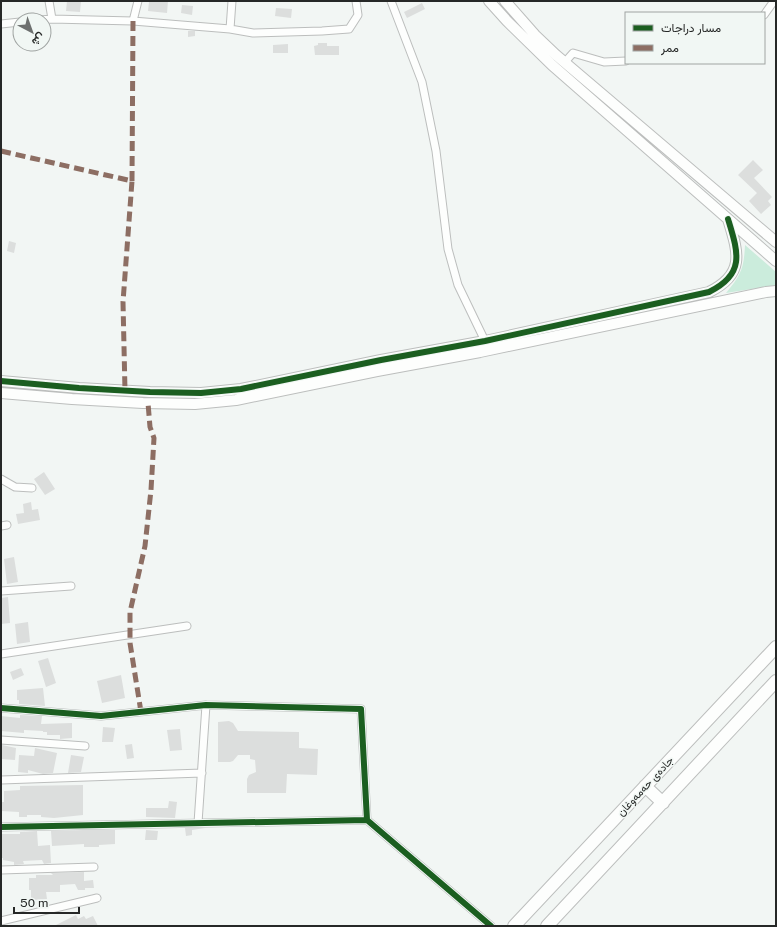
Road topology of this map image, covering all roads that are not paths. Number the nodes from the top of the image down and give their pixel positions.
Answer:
1 (49, 1) edge
2 (138, 1) edge
3 (232, 1) edge
4 (356, 1) edge
5 (391, 1) edge
6 (489, 1) edge
7 (505, 1) edge
8 (774, 1) edge
9 (51, 12) edge
10 (765, 14) edge
11 (52, 19) edge
12 (132, 21) junction
13 (12, 23) edge
14 (1, 24) edge
15 (230, 29) junction
16 (625, 61) edge
17 (565, 62) junction
18 (654, 137) junction
19 (645, 147) junction
20 (728, 219) junction
21 (776, 242) edge
22 (776, 261) edge
23 (776, 291) edge
24 (673, 299) junction
25 (676, 311) junction
26 (485, 341) junction
27 (320, 379) junction
28 (1, 381) edge
29 (1, 392) edge
30 (1, 479) edge
31 (32, 488) dead end
32 (71, 586) dead end
33 (1, 591) edge
34 (187, 626) dead end
35 (776, 647) edge
36 (1, 654) edge
37 (776, 681) edge
38 (206, 705) junction
39 (1, 708) edge
40 (1, 740) edge
41 (85, 746) dead end
42 (202, 773) junction
43 (1, 780) edge
44 (645, 786) junction
45 (663, 803) junction
46 (367, 820) junction
47 (198, 823) junction
48 (1, 827) edge
49 (94, 867) dead end
50 (1, 870) edge
51 (97, 898) dead end
52 (1, 921) edge
53 (491, 926) edge
54 (514, 926) edge
55 (547, 926) edge

1 - 9 street
2 - 12 street
3 - 15 street
4 - 15 street
5 - 26 street
6 - 19 street
7 - 17 street
8 - 10 street
11 - 12 street
12 - 15 street
13 - 14 street
16 - 17 street
17 - 18 street
18 - 19 street
18 - 21 street
19 - 20 street
20 - 22 street
20 - 24 street
23 - 25 street
24 - 25 street
24 - 26 street
25 - 27 street
26 - 27 street
27 - 28 street
27 - 29 street
30 - 31 street
32 - 33 street
34 - 36 street
35 - 44 main road, جادەی حەمەوغان
37 - 45 main road
38 - 39 street
38 - 42 street
38 - 46 street
40 - 41 street
42 - 43 street
42 - 47 street
44 - 45 main road
44 - 54 main road, جادەی حەمەوغان
45 - 55 main road
46 - 47 street
46 - 53 street
47 - 48 street
49 - 50 street
51 - 52 street

